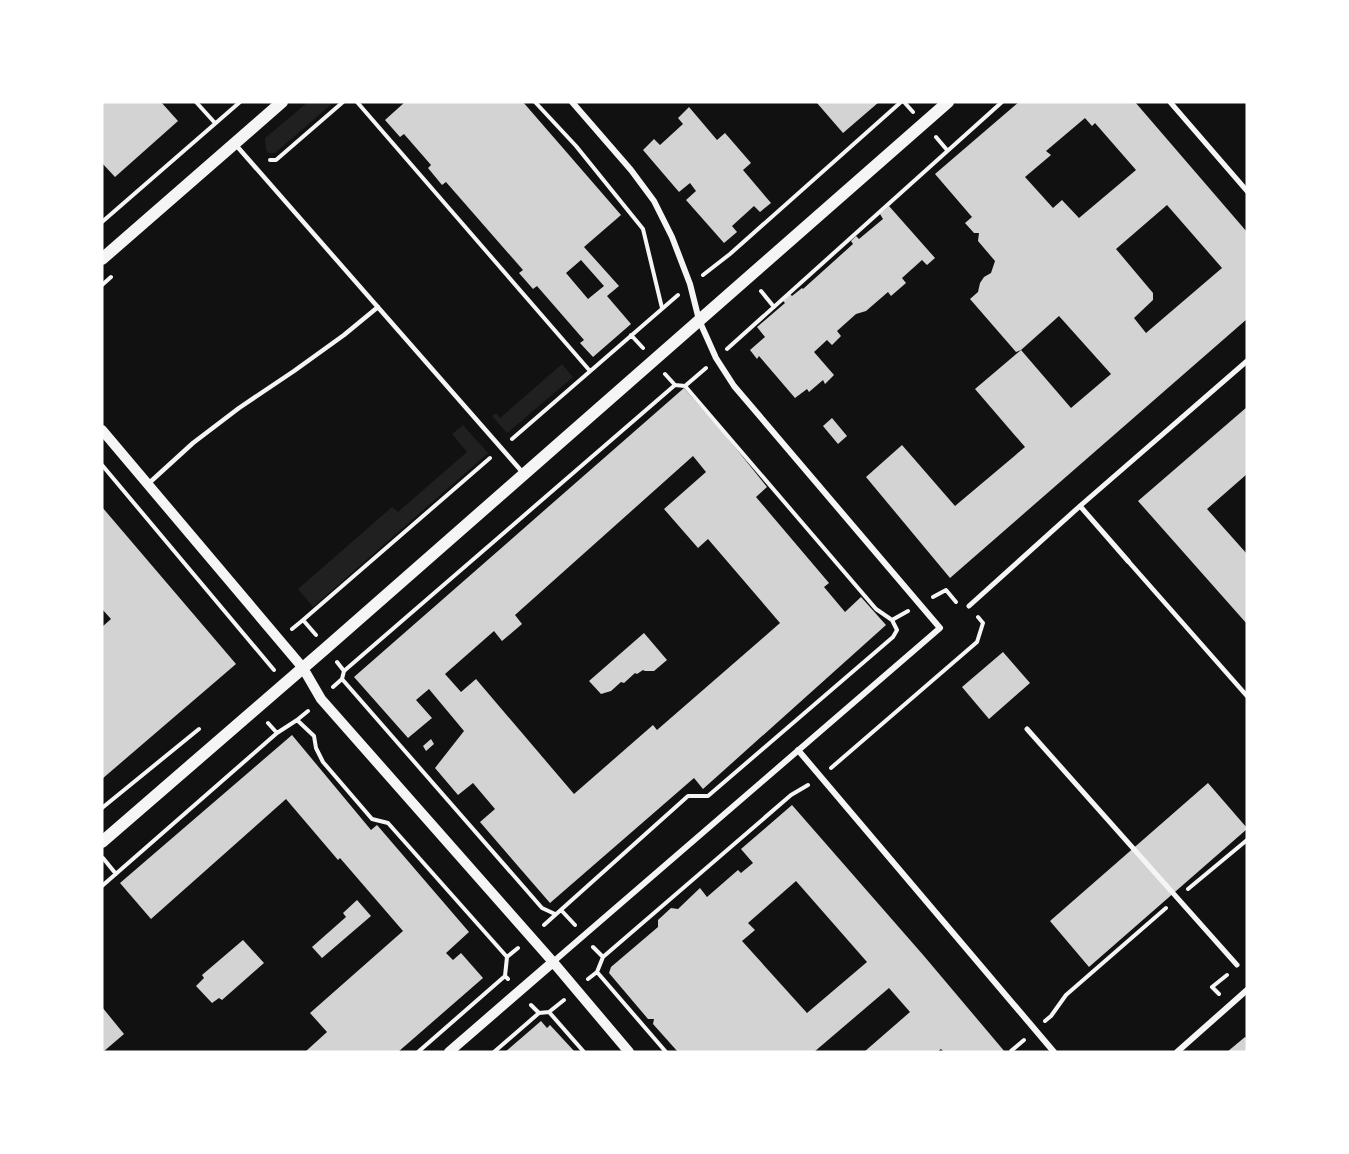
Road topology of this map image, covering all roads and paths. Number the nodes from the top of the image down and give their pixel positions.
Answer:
1 (196, 102) edge
2 (240, 102) edge
3 (282, 102) edge
4 (343, 102) edge
5 (357, 102) edge
6 (535, 102) edge
7 (572, 102) edge
8 (901, 102) edge
9 (1002, 102) edge
10 (1170, 102) edge
11 (946, 103) edge
12 (215, 123) junction
13 (234, 143) junction
14 (248, 159) junction
15 (1247, 191) edge
16 (102, 222) edge
17 (102, 259) edge
18 (111, 277) dead end
19 (690, 284) junction
20 (102, 285) edge
21 (378, 307) junction
22 (663, 308) junction
23 (699, 320) junction
24 (716, 358) junction
25 (1247, 361) edge
26 (590, 371) junction
27 (685, 386) junction
28 (102, 430) edge
29 (501, 448) junction
30 (102, 465) edge
31 (524, 474) junction
32 (148, 484) junction
33 (1080, 506) junction
34 (1128, 561) joint
35 (969, 606) joint
36 (303, 620) dead end
37 (303, 668) junction
38 (344, 671) dead end
39 (267, 676) dead end
40 (342, 679) dead end
41 (1247, 696) edge
42 (255, 709) junction
43 (200, 729) dead end
44 (1028, 729) dead end
45 (277, 733) junction
46 (798, 750) junction
47 (820, 777) junction
48 (102, 808) edge
49 (1247, 840) edge
50 (102, 842) edge
51 (102, 858) edge
52 (116, 874) junction
53 (102, 886) edge
54 (1177, 898) junction
55 (555, 914) junction
56 (531, 937) junction
57 (507, 957) junction
58 (553, 962) junction
59 (1237, 965) dead end
60 (597, 972) junction
61 (505, 976) junction
62 (576, 990) junction
63 (1247, 990) edge
64 (519, 991) junction
65 (549, 1012) junction
66 (539, 1013) junction
67 (1051, 1016) dead end
68 (418, 1052) edge
69 (449, 1052) edge
70 (494, 1052) edge
71 (584, 1052) edge
72 (629, 1052) edge
73 (666, 1052) edge
74 (1054, 1052) edge
75 (1177, 1052) edge

1 - 12 path
2 - 12 path
3 - 13 main road
4 - 14 path
5 - 26 path
6 - 22 path
7 - 19 street
8 - 19 path
9 - 24 path
10 - 15 street
11 - 23 main road
12 - 16 path
13 - 14 lane
13 - 17 main road
14 - 21 lane
18 - 20 path
19 - 22 path
19 - 23 street
21 - 29 lane
21 - 32 lane
22 - 26 path
23 - 24 street
23 - 31 main road
24 - 27 path
24 - 46 street
25 - 33 street
26 - 29 path
27 - 38 path
27 - 55 path
28 - 32 street
29 - 31 lane
29 - 36 path
30 - 39 path
31 - 37 main road
32 - 37 street
33 - 34 street
33 - 35 street
34 - 41 lane
35 - 47 path
37 - 42 main road
37 - 56 street
40 - 55 path
42 - 45 path
42 - 50 main road
43 - 48 path
44 - 54 street
45 - 52 path
45 - 57 path
46 - 47 street
46 - 58 street
47 - 60 path
47 - 74 street
49 - 54 path
51 - 52 path
52 - 53 path
54 - 59 street
54 - 67 path
55 - 56 path
56 - 57 path
56 - 58 street
57 - 61 path
58 - 62 street
58 - 64 street
60 - 62 path
60 - 73 path
61 - 64 path
61 - 68 path
62 - 65 path
62 - 72 street
63 - 75 street
64 - 66 path
64 - 69 street
65 - 66 path
65 - 71 path
66 - 70 path

